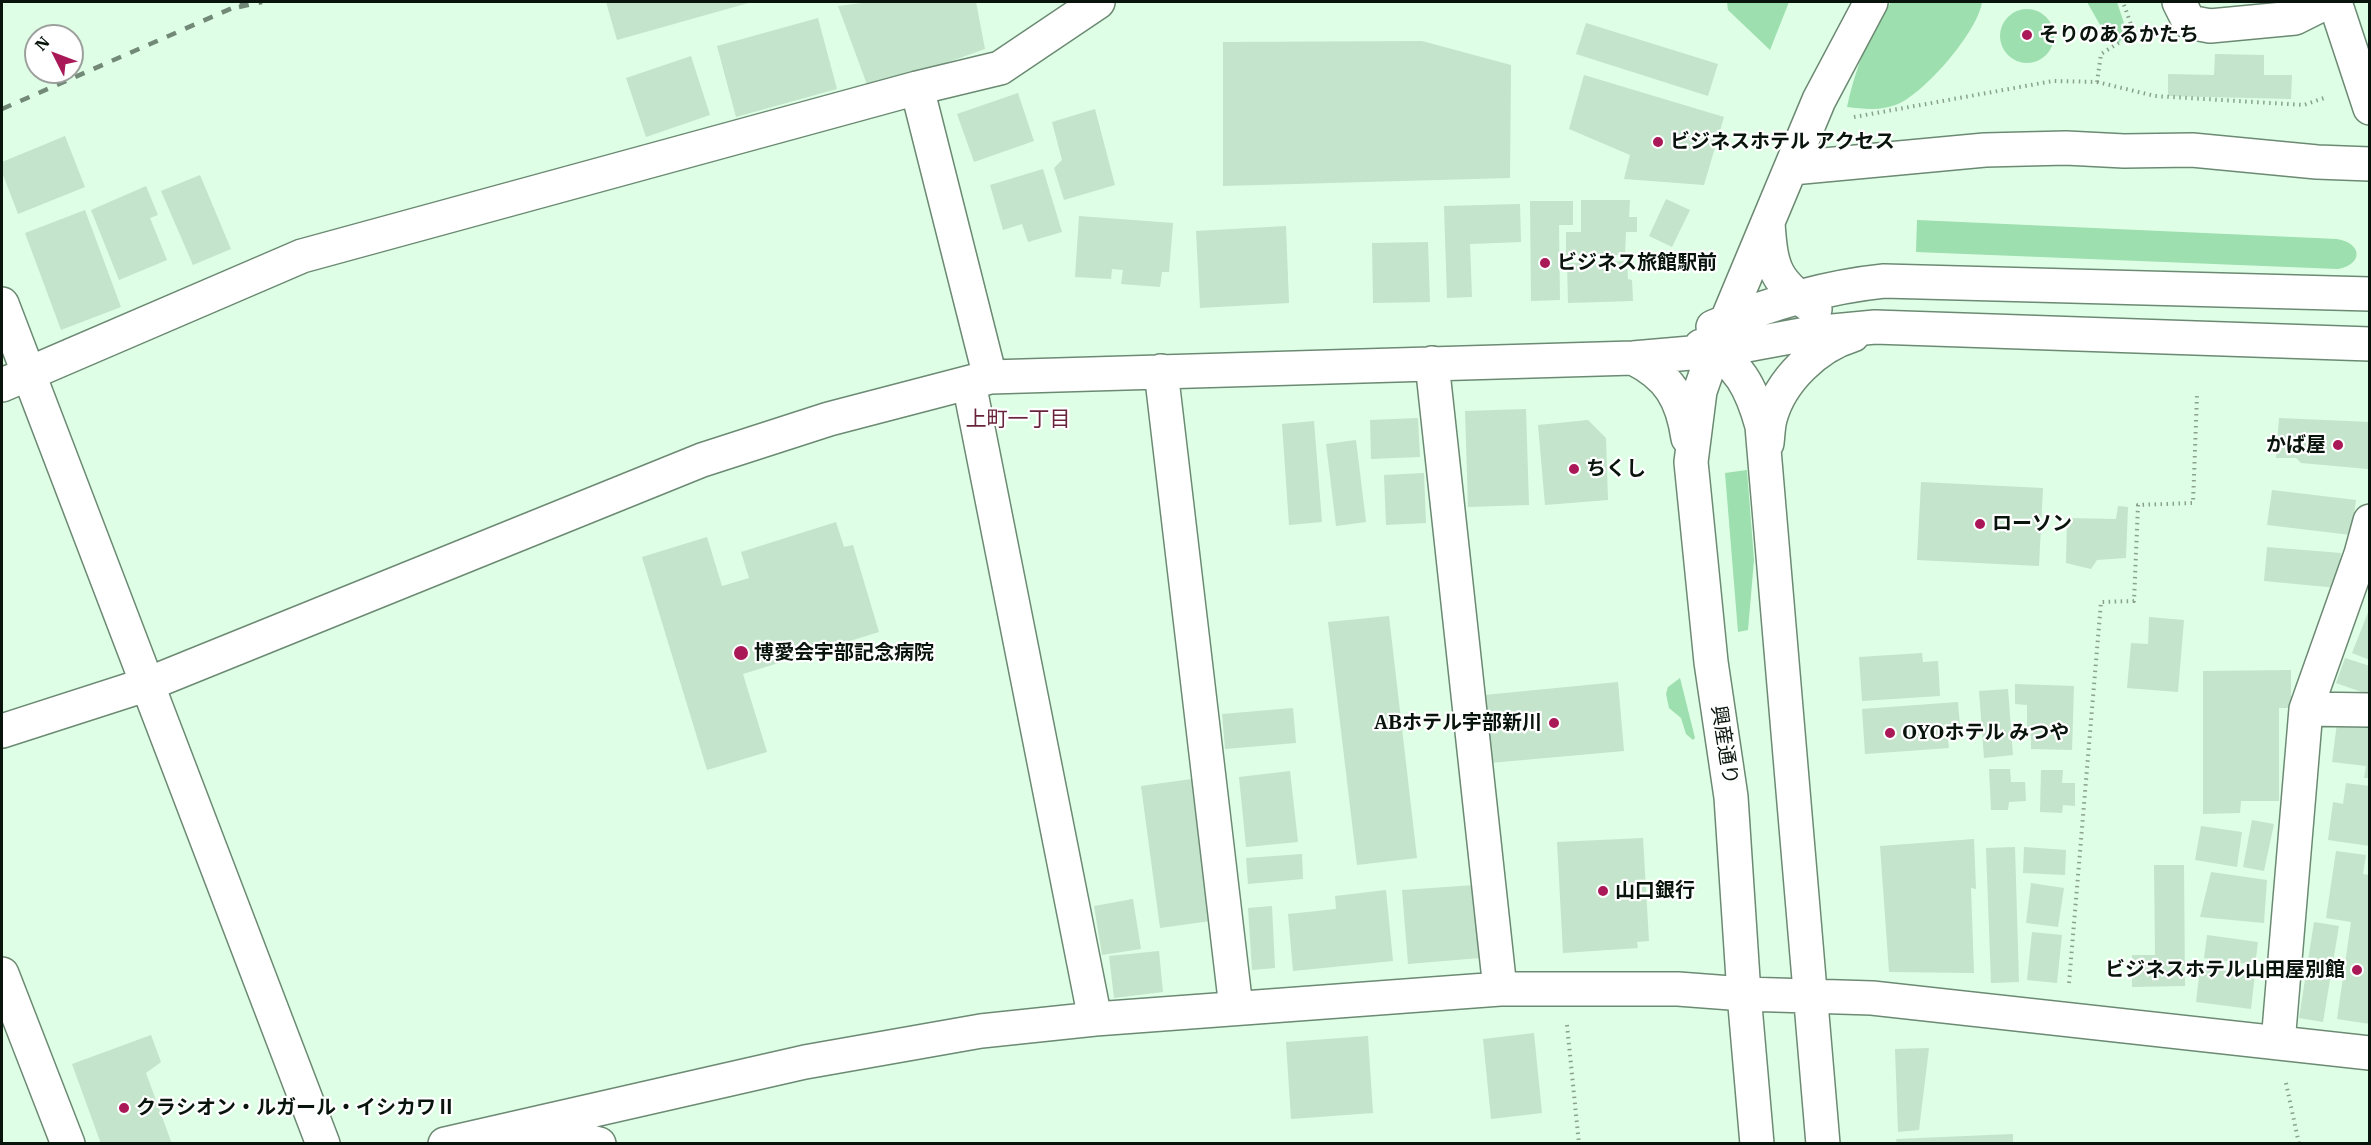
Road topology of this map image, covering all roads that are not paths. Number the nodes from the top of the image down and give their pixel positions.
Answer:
1 (1098, 2) edge
2 (1871, 2) edge
3 (2179, 2) edge
4 (2323, 2) edge
5 (2335, 2) edge
6 (917, 88) junction
7 (2370, 108) edge
8 (2370, 164) edge
9 (1792, 168) junction
10 (1768, 223) junction
11 (2370, 294) edge
12 (1798, 297) junction
13 (2, 304) edge
14 (1879, 328) junction
15 (1720, 336) junction
16 (2370, 344) edge
17 (1633, 358) junction
18 (1432, 363) junction
19 (1161, 371) junction
20 (15, 380) edge
21 (980, 380) junction
22 (1766, 453) junction
23 (1691, 462) junction
24 (2370, 521) edge
25 (2365, 556) edge
26 (148, 684) junction
27 (2306, 709) junction
28 (2370, 710) edge
29 (2, 731) edge
30 (2, 974) edge
31 (1500, 989) junction
32 (1744, 994) junction
33 (1810, 995) junction
34 (1236, 1008) junction
35 (1095, 1019) junction
36 (2278, 1043) junction
37 (2370, 1053) edge
38 (525, 1134) edge
39 (68, 1143) edge
40 (322, 1143) edge
41 (445, 1143) edge
42 (599, 1143) edge
43 (1757, 1143) edge
44 (1823, 1143) edge

1 - 6 street
2 - 9 street, 興産通り
3 - 4 street
5 - 7 street
6 - 20 street
6 - 21 street
8 - 9 street
9 - 10 street, 興産通り
10 - 12 street
10 - 15 street, 興産通り
11 - 12 street
12 - 14 street
12 - 15 street
13 - 20 street
14 - 15 street
14 - 16 street
14 - 22 street
15 - 17 street
15 - 17 street
15 - 22 street
15 - 23 street, 興産通り
17 - 18 street
17 - 23 street
18 - 19 street
18 - 31 street
19 - 21 street
19 - 34 street
20 - 26 street
21 - 26 street
21 - 35 street
22 - 33 street
23 - 32 street, 興産通り
24 - 25 street
25 - 27 street
26 - 29 street
26 - 40 street
27 - 28 street
27 - 36 street
30 - 39 street
31 - 32 street
31 - 34 street
32 - 33 street
32 - 43 street, 興産通り
33 - 36 street
33 - 44 street
34 - 35 street
35 - 38 street
36 - 37 street
38 - 41 street
38 - 42 street

